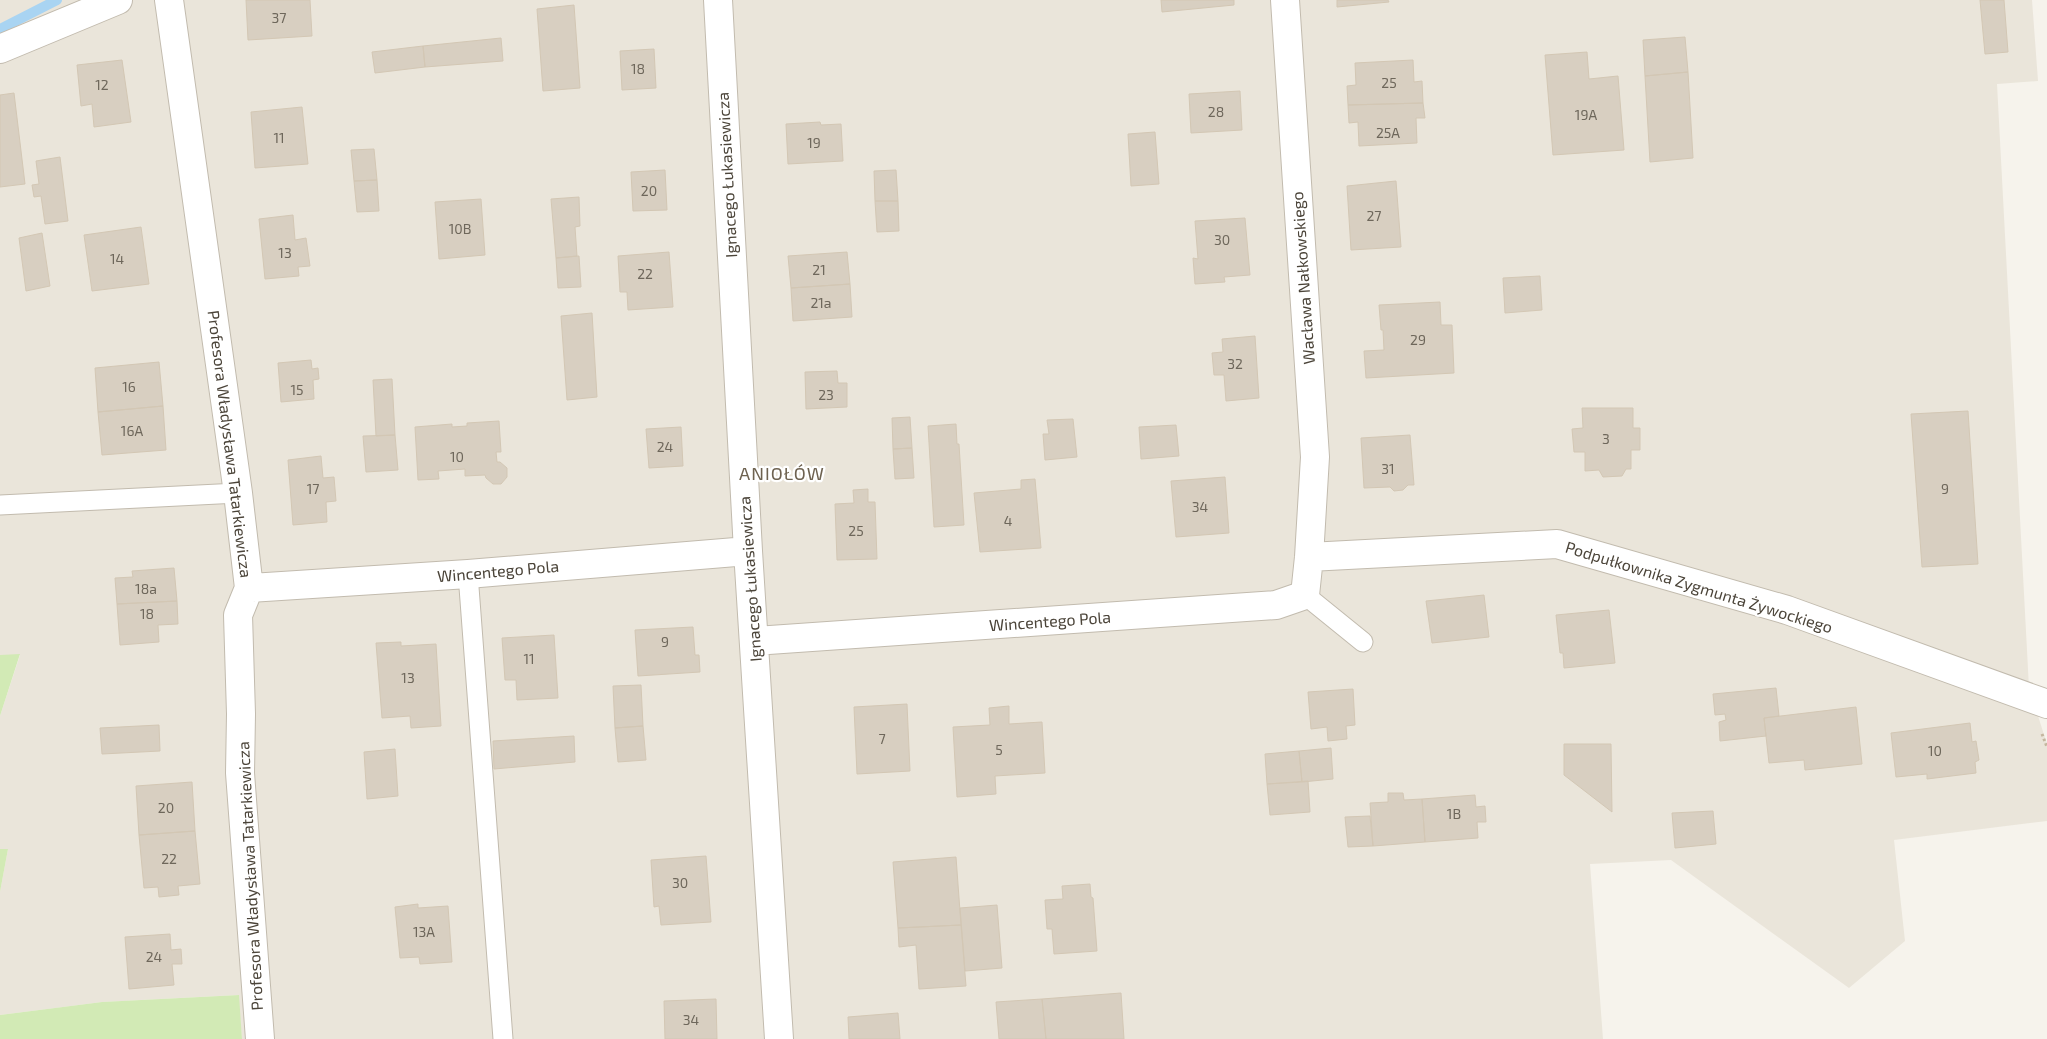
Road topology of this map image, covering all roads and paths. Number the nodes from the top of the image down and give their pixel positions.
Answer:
1 (118, 0) edge
2 (169, 0) edge
3 (718, 0) edge
4 (1284, 0) edge
5 (0, 49) edge
6 (238, 493) junction
7 (0, 505) edge
8 (748, 550) junction
9 (1309, 557) junction
10 (468, 574) junction
11 (249, 588) junction
12 (1305, 595) junction
13 (754, 641) junction
14 (1363, 642) dead end
15 (2047, 704) edge
16 (260, 1039) edge
17 (503, 1039) edge
18 (779, 1039) edge

1 - 5 street
2 - 6 street, Profesora Władysława Tatarkiewicza
3 - 8 street, Ignacego Łukasiewicza
4 - 9 street, Wacława Nałkowskiego
6 - 7 lane
6 - 11 street, Profesora Władysława Tatarkiewicza
8 - 10 street, Wincentego Pola
8 - 13 street, Ignacego Łukasiewicza
9 - 12 street
9 - 15 street, Podpułkownika Zygmunta Żywockiego
10 - 11 street, Wincentego Pola
10 - 17 lane
11 - 16 street, Profesora Władysława Tatarkiewicza
12 - 13 street, Wincentego Pola
12 - 14 lane
13 - 18 street, Ignacego Łukasiewicza

